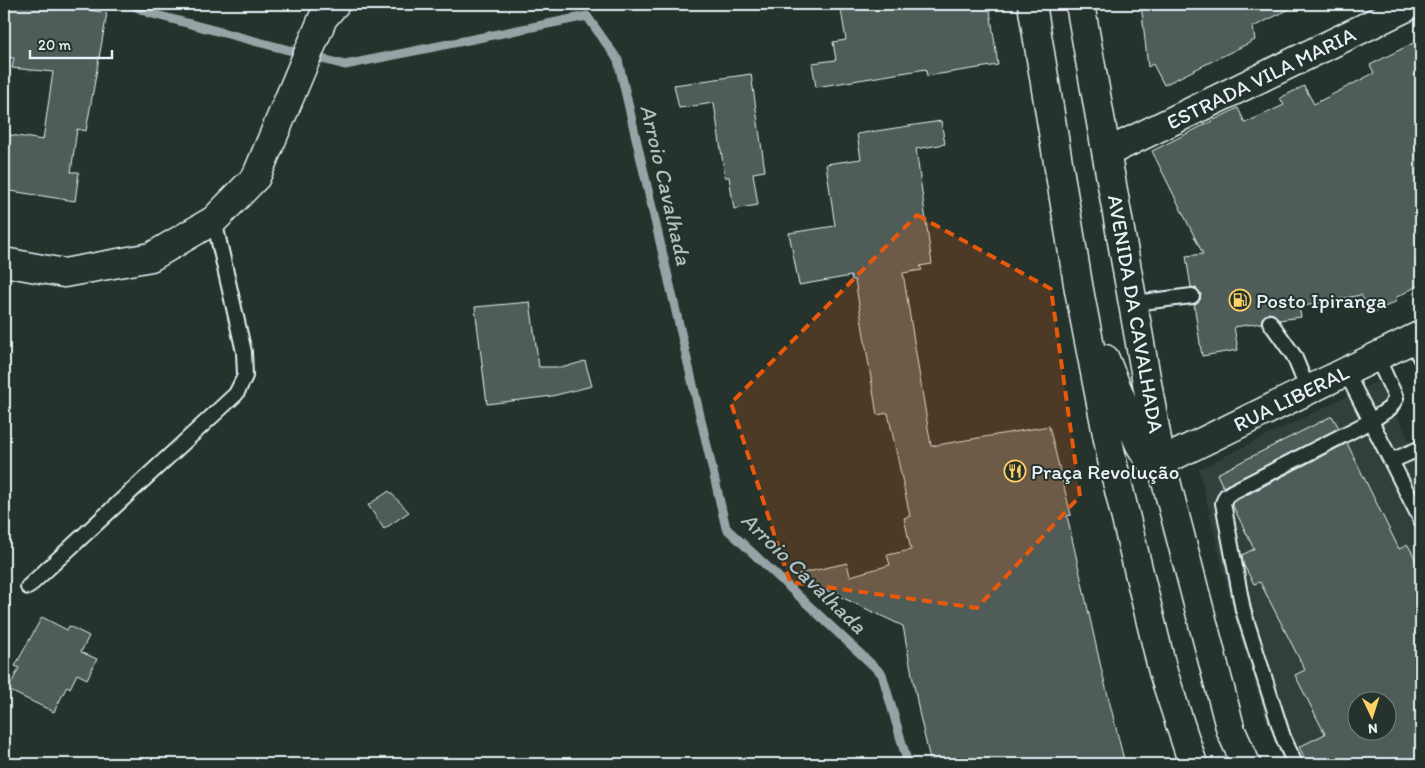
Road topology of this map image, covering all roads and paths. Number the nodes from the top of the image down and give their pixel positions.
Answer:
1 (335, 4) edge
2 (1032, 4) edge
3 (1080, 4) edge
4 (1413, 4) edge
5 (1108, 152) junction
6 (214, 220) junction
7 (4, 262) edge
8 (1079, 290) junction
9 (1192, 296) dead end
10 (1134, 303) junction
11 (1270, 322) dead end
12 (1418, 345) edge
13 (1377, 357) junction
14 (1346, 372) junction
15 (1308, 390) junction
16 (1370, 421) junction
17 (1421, 448) edge
18 (1391, 461) junction
19 (1161, 462) junction
20 (1421, 520) edge
21 (28, 587) dead end
22 (1193, 764) edge
23 (1246, 764) edge
24 (1295, 764) edge

1 - 6 main road
2 - 8 main road
3 - 5 main road, AVENIDA DA CAVALHADA
4 - 5 main road, ESTRADA VILA MARIA
5 - 10 main road, AVENIDA DA CAVALHADA
6 - 7 main road
6 - 21 lane
8 - 19 main road
8 - 22 main road
9 - 10 lane
10 - 19 main road, AVENIDA DA CAVALHADA
11 - 15 lane
12 - 13 main road, RUA LIBERAL
13 - 14 main road, RUA LIBERAL
13 - 16 lane
14 - 15 main road, RUA LIBERAL
14 - 16 lane
15 - 19 main road, RUA LIBERAL
16 - 18 lane
16 - 24 lane
17 - 18 lane
18 - 20 lane
19 - 23 main road, AVENIDA DA CAVALHADA

